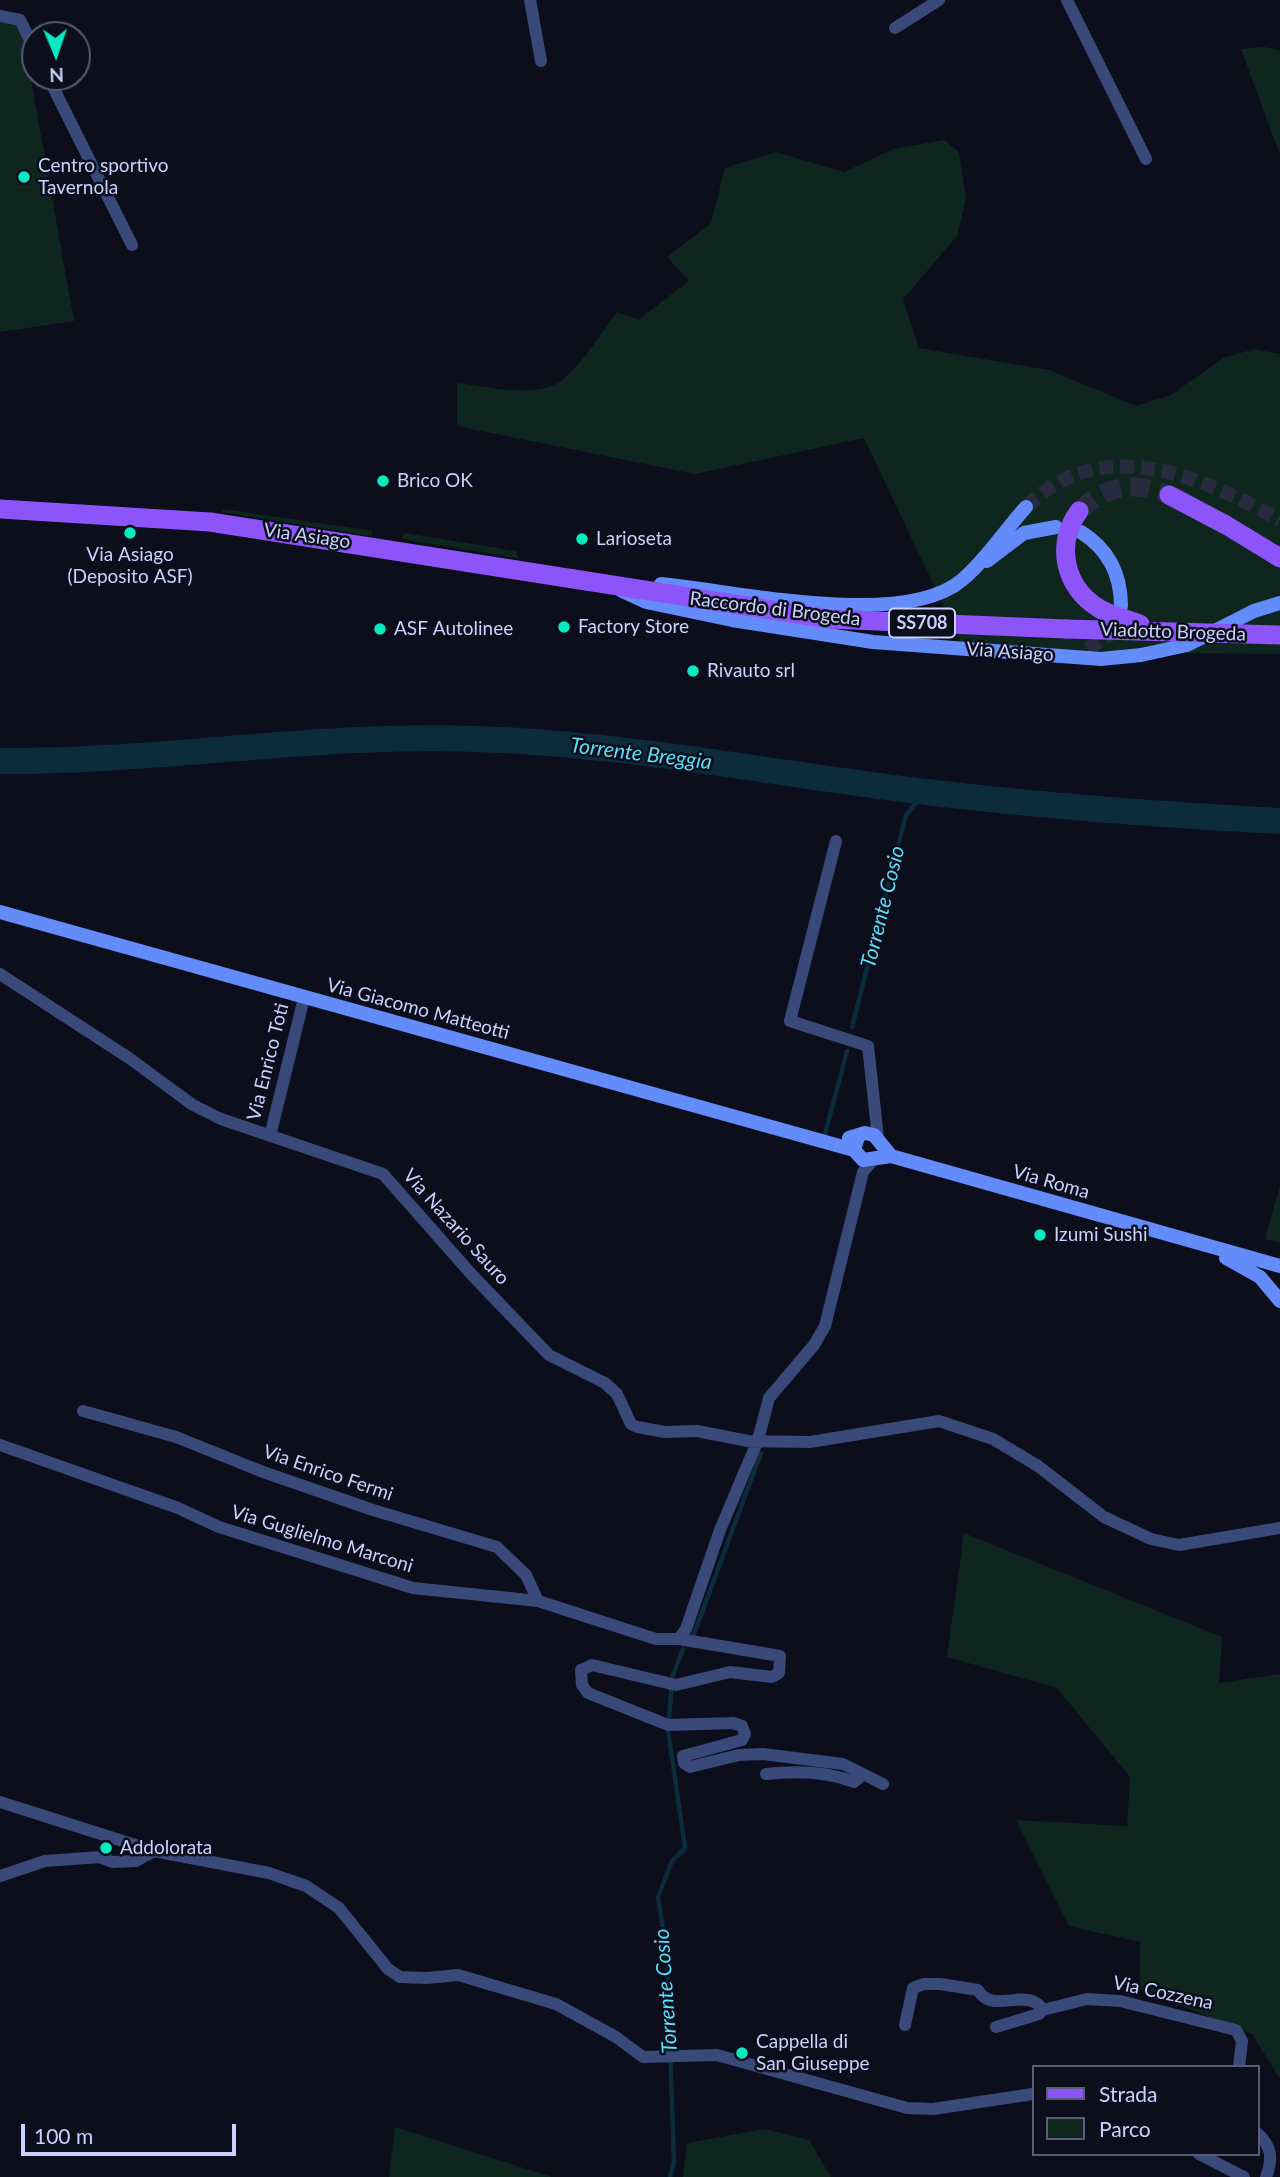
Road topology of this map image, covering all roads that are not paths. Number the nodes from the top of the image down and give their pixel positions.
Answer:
1 (530, 0) edge
2 (939, 0) edge
3 (1067, 0) edge
4 (0, 16) edge
5 (21, 22) edge
6 (895, 28) dead end
7 (541, 61) dead end
8 (55, 91) edge
9 (1146, 159) dead end
10 (132, 245) dead end
11 (1169, 495) tunnel mouth
12 (1026, 507) tunnel mouth
13 (0, 509) edge
14 (1079, 510) tunnel mouth
15 (1056, 527) dead end
16 (1081, 532) dead end
17 (1280, 558) edge
18 (962, 580) junction
19 (611, 586) junction
20 (1280, 603) edge
21 (1121, 606) dead end
22 (1066, 629) joint
23 (1165, 631) junction
24 (1280, 635) edge
25 (1087, 649) tunnel mouth
26 (1058, 655) junction
27 (836, 841) dead end
28 (0, 912) edge
29 (0, 974) edge
30 (304, 998) junction
31 (270, 1136) junction
32 (856, 1147) junction
33 (880, 1151) junction
34 (863, 1182) junction
35 (1267, 1269) edge
36 (1280, 1301) edge
37 (83, 1411) dead end
38 (758, 1440) junction
39 (0, 1446) edge
40 (1280, 1528) edge
41 (538, 1601) junction
42 (679, 1639) junction
43 (766, 1774) dead end
44 (861, 1776) junction
45 (883, 1784) dead end
46 (0, 1802) edge
47 (154, 1851) junction
48 (0, 1876) edge
49 (1043, 2010) junction
50 (905, 2025) dead end
51 (996, 2027) dead end
52 (1240, 2065) edge
53 (1032, 2094) edge
54 (1259, 2134) edge
55 (1274, 2145) edge
56 (1203, 2156) edge
57 (1244, 2177) edge
58 (1266, 2177) edge

1 - 7 street
2 - 6 street
3 - 9 street
4 - 5 street
8 - 10 street
11 - 17 main road
12 - 18 street, Via Asiago / SS708
13 - 19 main road, Via Asiago
14 - 23 main road, SS708, bridge
15 - 18 street, SS708
16 - 21 street
18 - 19 street, Via Asiago / SS708
19 - 22 main road, Raccordo di Brogeda / SS708
19 - 26 street, Via Asiago / SS708
20 - 26 street, Via Asiago / SS708
22 - 23 main road, Viadotto Brogeda / SS708, bridge
23 - 24 main road, Viadotto Brogeda / SS708, bridge
25 - 26 street, SS708
27 - 33 street
28 - 30 street, Via Giacomo Matteotti
29 - 31 street, Via Nazario Sauro
30 - 31 street, Via Enrico Toti
30 - 32 street, Via Giacomo Matteotti
31 - 38 street, Via Nazario Sauro
32 - 33 street
32 - 33 street
32 - 34 street
33 - 34 street
33 - 35 street, Via Roma
34 - 38 street
35 - 36 street, Via Roma
37 - 41 street, Via Enrico Fermi
38 - 40 street
38 - 42 street
39 - 41 street, Via Guglielmo Marconi
41 - 42 street, Via Guglielmo Marconi
42 - 44 street, Via Guglielmo Marconi
43 - 44 street
44 - 45 street
46 - 47 street
47 - 48 street
47 - 53 street
49 - 50 street
49 - 51 street
49 - 52 street, Via Cozzena
54 - 55 street
55 - 58 street
56 - 57 street

